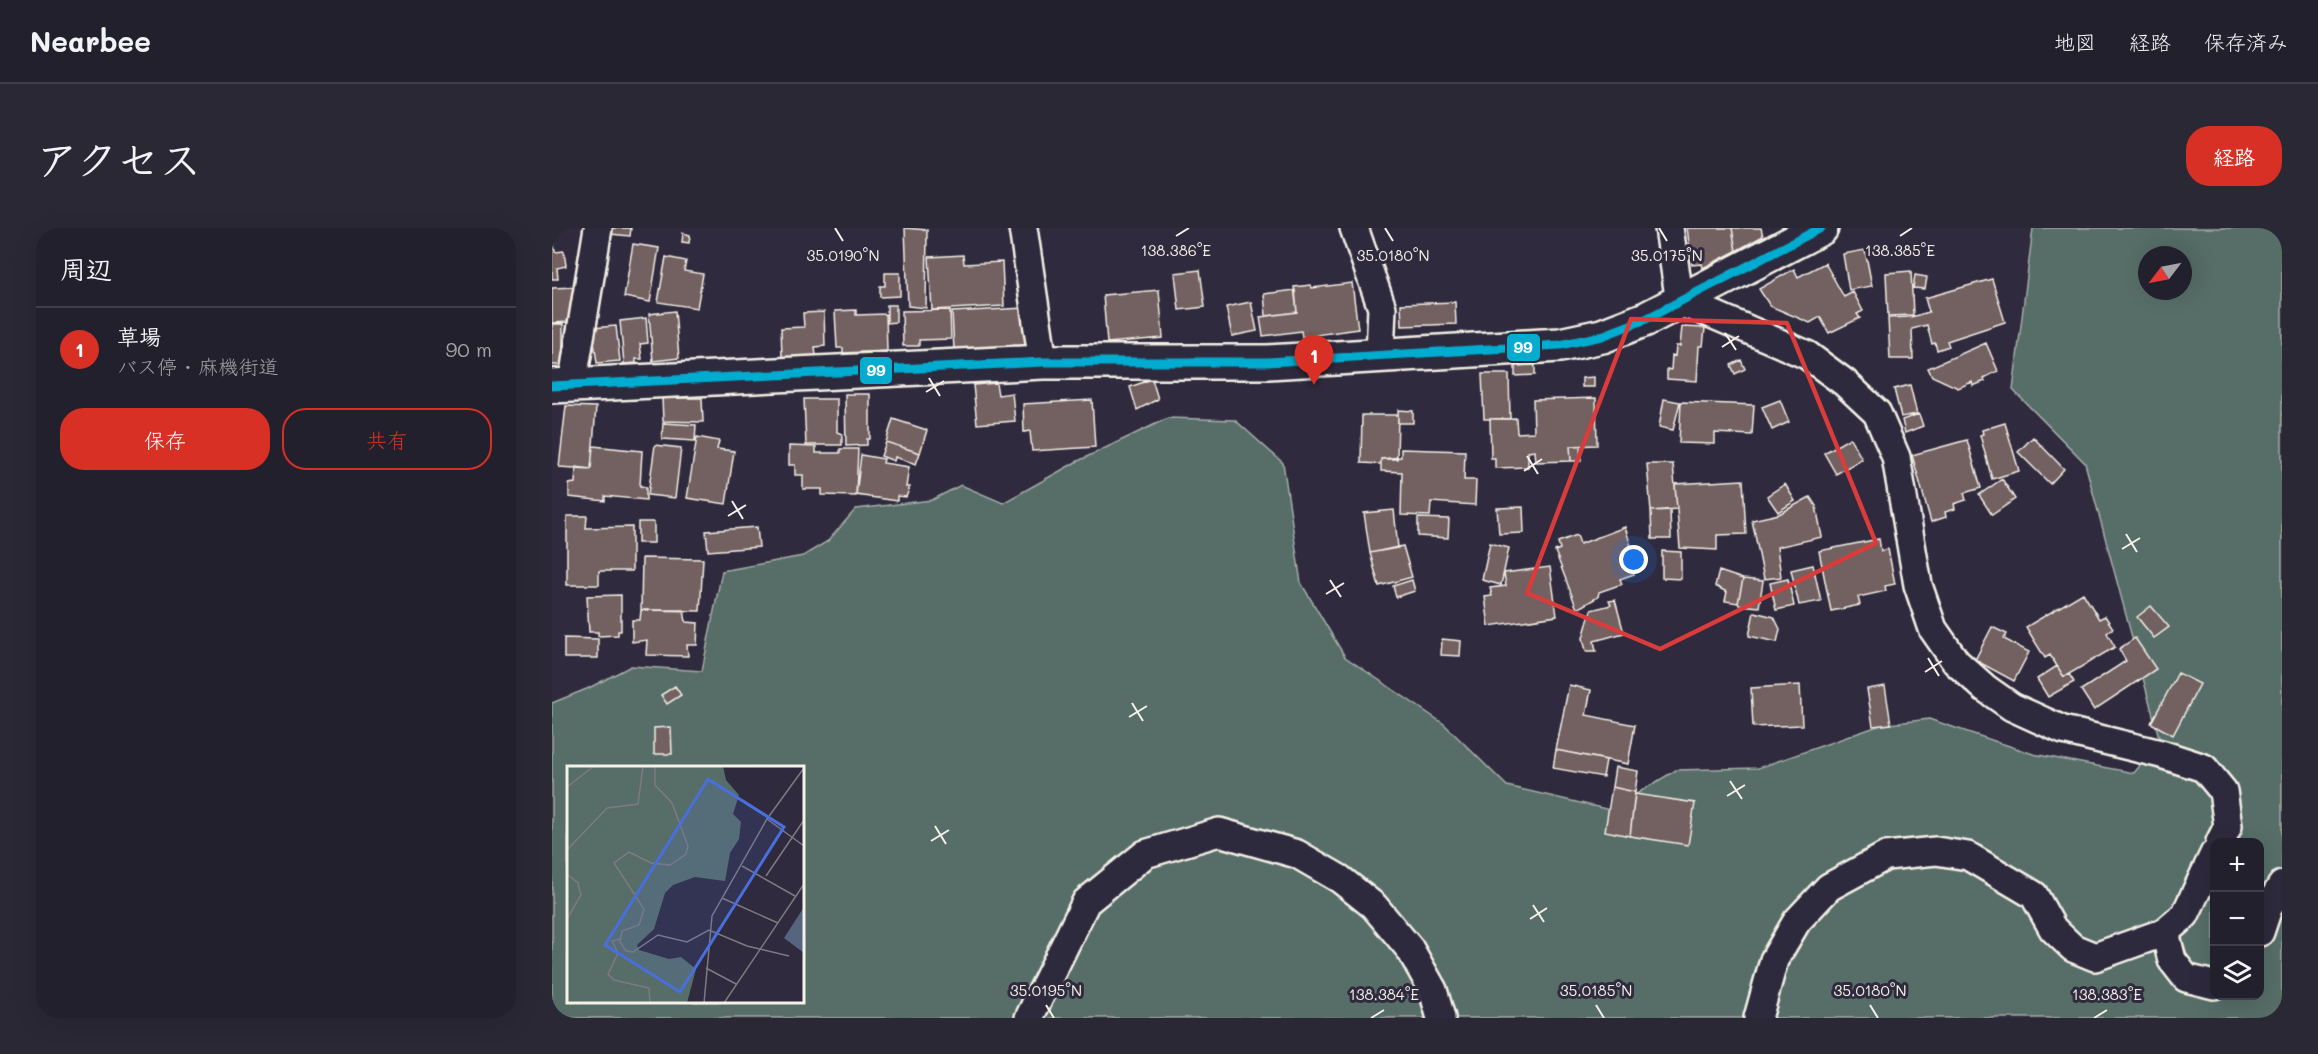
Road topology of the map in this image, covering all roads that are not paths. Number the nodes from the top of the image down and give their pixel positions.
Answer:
1 (598, 228) edge
2 (1023, 228) edge
3 (1354, 228) edge
4 (1669, 228) edge
5 (1821, 228) edge
6 (1680, 303) junction
7 (1380, 354) junction
8 (1043, 362) junction
9 (562, 386) edge
10 (2222, 838) edge
11 (2210, 862) edge
12 (2282, 885) edge
13 (2264, 919) edge
14 (2165, 932) junction
15 (2210, 984) edge
16 (1029, 1018) edge
17 (1441, 1018) edge
18 (1758, 1018) edge

1 - 9 street
2 - 8 street
3 - 7 street
4 - 6 street
5 - 6 street
6 - 7 street
6 - 10 street
7 - 8 street
8 - 9 street
11 - 14 street
12 - 13 street
14 - 15 street
14 - 18 street
16 - 17 street

